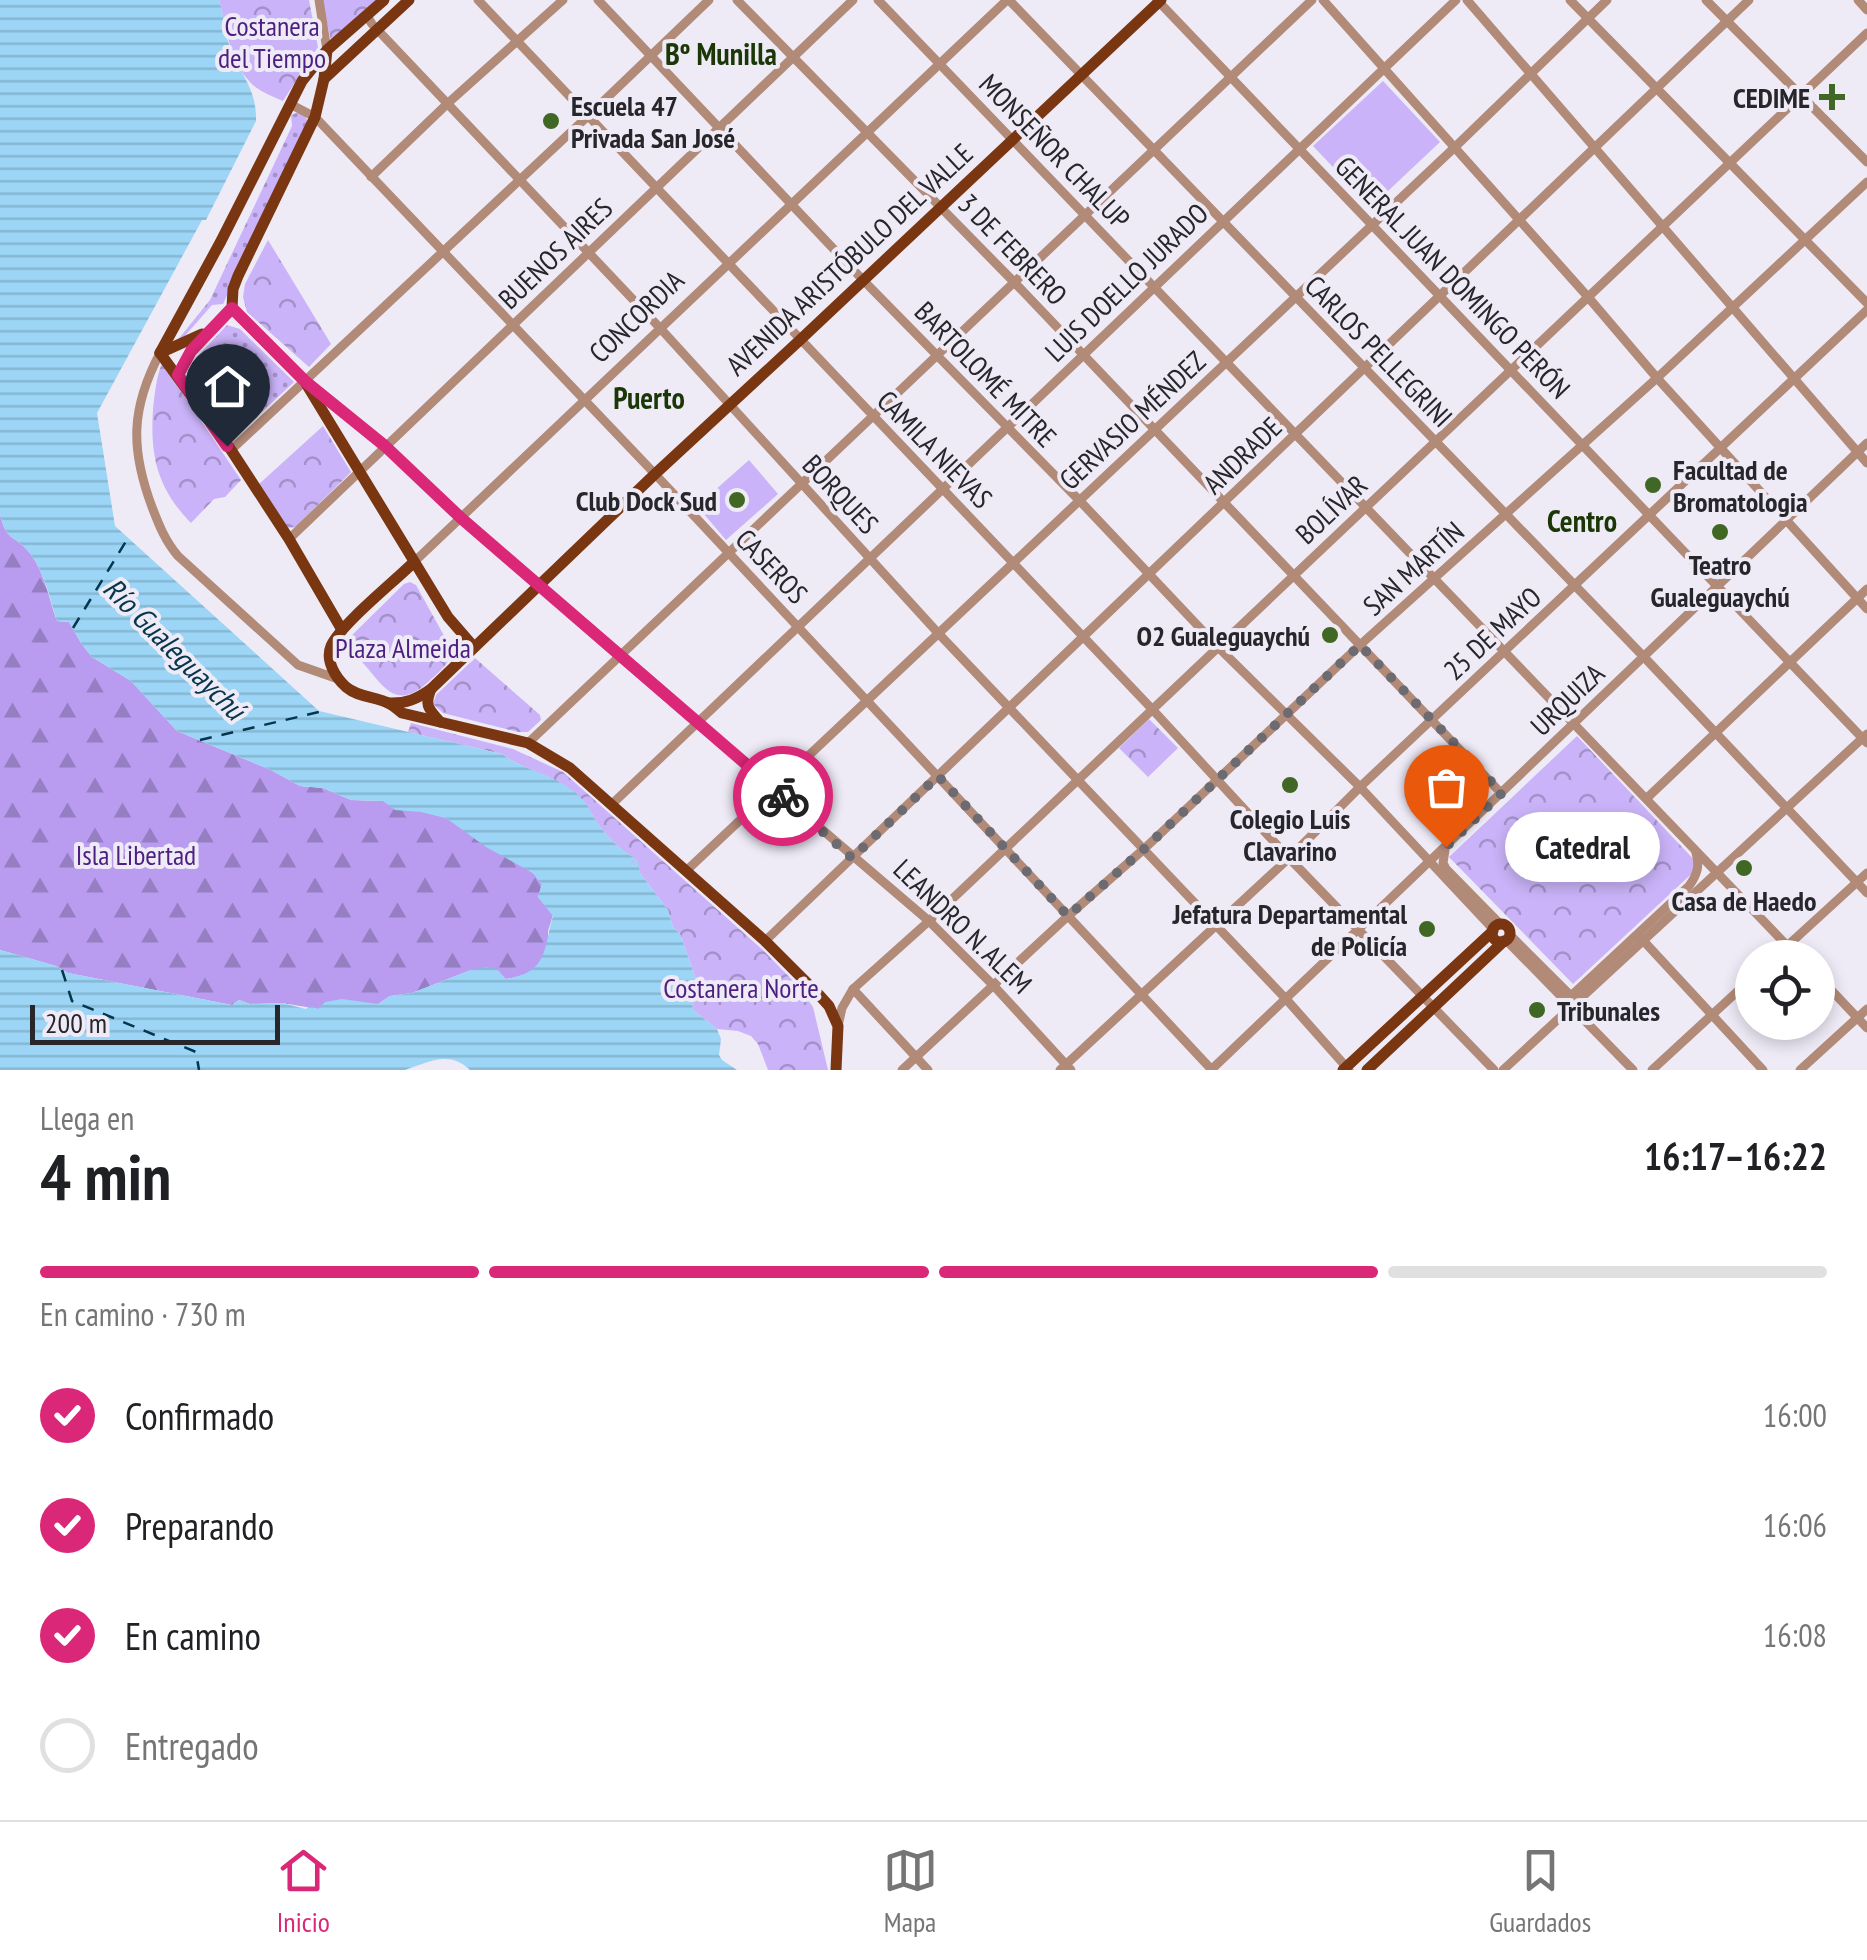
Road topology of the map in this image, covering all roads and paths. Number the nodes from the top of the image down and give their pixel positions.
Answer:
1 (319, 0) edge
2 (384, 0) edge
3 (410, 0) edge
4 (478, 0) edge
5 (563, 0) edge
6 (598, 0) edge
7 (710, 0) edge
8 (737, 0) edge
9 (853, 0) edge
10 (878, 0) edge
11 (1008, 0) edge
12 (1312, 0) edge
13 (1323, 0) edge
14 (1456, 0) edge
15 (1466, 0) edge
16 (1570, 0) edge
17 (1607, 0) edge
18 (1706, 0) edge
19 (1750, 0) edge
20 (1858, 0) edge
21 (1159, 1) edge
22 (1867, 10) edge
23 (367, 16) junction
24 (1588, 18) junction
25 (1727, 21) junction
26 (377, 30) junction
27 (1867, 33) edge
28 (516, 40) junction
29 (328, 50) junction
30 (650, 56) junction
31 (794, 57) junction
32 (938, 63) junction
33 (1384, 68) junction
34 (1530, 74) junction
35 (1082, 76) junction
36 (1232, 76) junction
37 (324, 79) junction
38 (1657, 89) junction
39 (1800, 97) junction
40 (290, 104) junction
41 (448, 104) junction
42 (588, 116) junction
43 (315, 117) junction
44 (719, 128) junction
45 (867, 131) junction
46 (1012, 140) junction
47 (1300, 148) junction
48 (1454, 148) junction
49 (1595, 149) junction
50 (1154, 150) junction
51 (1867, 162) edge
52 (1730, 163) junction
53 (371, 177) junction
54 (519, 180) junction
55 (1867, 182) edge
56 (656, 188) junction
57 (791, 204) junction
58 (940, 206) junction
59 (1085, 215) junction
60 (1520, 220) junction
61 (1222, 222) junction
62 (1372, 225) junction
63 (1662, 227) junction
64 (1805, 240) junction
65 (443, 252) junction
66 (588, 252) junction
67 (728, 264) junction
68 (863, 280) junction
69 (1014, 282) junction
70 (1154, 287) junction
71 (1440, 296) junction
72 (1296, 297) junction
73 (1588, 297) junction
74 (1867, 303) edge
75 (232, 308) junction
76 (1732, 308) junction
77 (1867, 310) edge
78 (512, 325) junction
79 (660, 328) junction
80 (210, 330) junction
81 (800, 340) junction
82 (160, 352) junction
83 (1083, 354) junction
84 (937, 356) junction
85 (1227, 362) junction
86 (1364, 369) junction
87 (1510, 370) junction
88 (178, 375) junction
89 (1657, 378) junction
90 (1794, 380) junction
91 (306, 382) junction
92 (584, 400) junction
93 (729, 406) junction
94 (873, 416) junction
95 (1006, 428) junction
96 (1155, 430) junction
97 (1296, 434) junction
98 (1435, 442) junction
99 (1867, 444) edge
100 (1582, 445) junction
101 (385, 446) junction
102 (1722, 447) junction
103 (230, 450) junction
104 (1858, 452) junction
105 (1867, 463) edge
106 (360, 470) junction
107 (655, 474) junction
108 (802, 484) junction
109 (942, 489) junction
110 (1079, 500) junction
111 (1224, 502) junction
112 (1366, 506) junction
113 (1506, 515) junction
114 (1649, 516) junction
115 (461, 518) junction
116 (1786, 520) junction
117 (289, 539) junction
118 (729, 553) junction
119 (870, 558) junction
120 (414, 562) junction
121 (1013, 563) junction
122 (1149, 574) junction
123 (1294, 575) junction
124 (1435, 580) junction
125 (539, 584) junction
126 (1574, 586) junction
127 (1716, 587) junction
128 (1867, 589) edge
129 (1857, 598) junction
130 (1867, 609) edge
131 (798, 627) junction
132 (342, 630) junction
133 (938, 633) junction
134 (1083, 637) junction
135 (1360, 645) junction
136 (474, 646) junction
137 (1218, 647) junction
138 (1506, 650) junction
139 (619, 656) junction
140 (1644, 657) junction
141 (1789, 662) junction
142 (339, 680) junction
143 (431, 689) junction
144 (868, 701) junction
145 (388, 703) junction
146 (1010, 708) junction
147 (1152, 709) junction
148 (1286, 714) junction
149 (1432, 720) junction
150 (440, 722) junction
151 (698, 722) junction
152 (1575, 722) junction
153 (1715, 733) junction
154 (1865, 738) edge
155 (528, 743) junction
156 (938, 776) junction
157 (1078, 779) junction
158 (1216, 780) junction
159 (773, 788) junction
160 (1360, 788) junction
161 (1502, 793) junction
162 (1646, 798) junction
163 (611, 805) junction
164 (1786, 808) junction
165 (1446, 847) junction
166 (1005, 848) junction
167 (1144, 849) junction
168 (1696, 850) junction
169 (852, 858) junction
170 (1289, 858) junction
171 (1431, 861) junction
172 (686, 871) junction
173 (1717, 871) junction
174 (1867, 873) edge
175 (1857, 882) junction
176 (1867, 893) edge
177 (1068, 916) junction
178 (928, 921) junction
179 (1216, 926) junction
180 (1495, 928) junction
181 (1359, 930) junction
182 (1640, 937) junction
183 (1506, 939) junction
184 (1783, 940) edge
185 (1793, 940) edge
186 (764, 941) junction
187 (994, 986) junction
188 (853, 990) junction
189 (1140, 994) junction
190 (1735, 994) edge
191 (1835, 994) edge
192 (1424, 995) junction
193 (1286, 999) junction
194 (1435, 1007) junction
195 (1572, 1007) junction
196 (1867, 1009) edge
197 (1712, 1016) junction
198 (1857, 1018) junction
199 (838, 1026) junction
200 (1867, 1028) edge
201 (916, 1057) junction
202 (1065, 1068) edge
203 (1346, 1069) edge
204 (836, 1070) edge
205 (902, 1070) edge
206 (928, 1070) edge
207 (1212, 1070) edge
208 (1367, 1070) edge
209 (1494, 1070) edge
210 (1503, 1070) edge
211 (1633, 1070) edge
212 (1652, 1070) edge
213 (1763, 1070) edge
214 (1800, 1070) edge

1 - 29 street
2 - 23 main road
3 - 26 main road
4 - 28 street, CAMILA NIEVAS
5 - 28 street
6 - 30 street, BARTOLOMÉ MITRE
7 - 30 street
8 - 31 street, 3 DE FEBRERO
9 - 31 street, BUENOS AIRES
10 - 32 street, MONSEÑOR CHALUP
11 - 32 street, CONCORDIA
11 - 35 street, CARLOS PELLEGRINI
12 - 36 street
13 - 33 street
14 - 33 street, LUIS DOELLO JURADO
15 - 34 street
16 - 24 street
17 - 24 street, GERVASIO MÉNDEZ
18 - 25 street
19 - 25 street, ANDRADE
20 - 22 street
21 - 35 main road, AVENIDA ARISTÓBULO DEL VALLE
21 - 36 street, GENERAL JUAN DOMINGO PERÓN
23 - 26 street, BORQUES
23 - 29 main road
24 - 34 street, GERVASIO MÉNDEZ
24 - 38 street
25 - 38 street, ANDRADE
25 - 39 street
26 - 37 main road
26 - 41 street, BORQUES
27 - 39 street, BOLÍVAR
28 - 41 street
28 - 42 street, CAMILA NIEVAS
29 - 37 main road
29 - 40 main road
30 - 42 street
30 - 44 street, BARTOLOMÉ MITRE
31 - 44 street, BUENOS AIRES
31 - 45 street, 3 DE FEBRERO
32 - 45 street, CONCORDIA
32 - 46 street, MONSEÑOR CHALUP
33 - 47 street, LUIS DOELLO JURADO
33 - 48 street
34 - 48 street, GERVASIO MÉNDEZ
34 - 49 street
35 - 46 main road, AVENIDA ARISTÓBULO DEL VALLE
35 - 50 street, CARLOS PELLEGRINI
36 - 47 street, GENERAL JUAN DOMINGO PERÓN
36 - 50 street
37 - 43 main road
38 - 49 street, ANDRADE
38 - 52 street
39 - 51 street
39 - 52 street, BOLÍVAR
40 - 43 street, CASEROS
40 - 82 main road
41 - 53 street
41 - 54 street, BORQUES
42 - 54 street
42 - 56 street, CAMILA NIEVAS
43 - 53 street, CASEROS
43 - 75 main road
44 - 56 street, BUENOS AIRES
44 - 57 street, BARTOLOMÉ MITRE
45 - 57 street, CONCORDIA
45 - 58 street, 3 DE FEBRERO
46 - 58 main road, AVENIDA ARISTÓBULO DEL VALLE
46 - 59 street, MONSEÑOR CHALUP
47 - 61 street, LUIS DOELLO JURADO
47 - 62 street, GENERAL JUAN DOMINGO PERÓN
48 - 60 street
48 - 62 street, GERVASIO MÉNDEZ
49 - 60 street, ANDRADE
49 - 63 street
50 - 59 street
50 - 61 street, CARLOS PELLEGRINI
52 - 63 street, BOLÍVAR
52 - 64 street
53 - 65 street, CASEROS
54 - 65 street
54 - 66 street, BORQUES
55 - 64 street, SAN MARTÍN
56 - 66 street, BUENOS AIRES
56 - 67 street, CAMILA NIEVAS
57 - 67 street, CONCORDIA
57 - 68 street, BARTOLOMÉ MITRE
58 - 68 main road, AVENIDA ARISTÓBULO DEL VALLE
58 - 69 street, 3 DE FEBRERO
59 - 69 street
59 - 70 street, MONSEÑOR CHALUP
60 - 71 street, ANDRADE
60 - 73 street
61 - 70 street, LUIS DOELLO JURADO
61 - 72 street, CARLOS PELLEGRINI
62 - 71 street, GENERAL JUAN DOMINGO PERÓN
62 - 72 street, GERVASIO MÉNDEZ
63 - 73 street, BOLÍVAR
63 - 76 street
64 - 74 street
64 - 76 street, SAN MARTÍN
65 - 78 street, CASEROS
65 - 91 street
66 - 78 street, BUENOS AIRES
66 - 79 street, BORQUES
67 - 79 street, CONCORDIA
67 - 81 street, CAMILA NIEVAS
68 - 81 main road, AVENIDA ARISTÓBULO DEL VALLE
68 - 84 street, BARTOLOMÉ MITRE
69 - 83 street, 3 DE FEBRERO
69 - 84 street
70 - 83 street, LUIS DOELLO JURADO
70 - 85 street, MONSEÑOR CHALUP
71 - 86 street, ANDRADE
71 - 87 street, GENERAL JUAN DOMINGO PERÓN
72 - 85 street, GERVASIO MÉNDEZ
72 - 86 street, CARLOS PELLEGRINI
73 - 87 street, BOLÍVAR
73 - 89 street
75 - 80 main road
75 - 91 main road, LEANDRO N. ALEM
76 - 89 street, SAN MARTÍN
76 - 90 street
77 - 90 street, 25 DE MAYO
78 - 92 street, CASEROS
78 - 101 street, BUENOS AIRES
79 - 92 street, CONCORDIA
79 - 93 street, BORQUES
80 - 82 main road
80 - 88 main road
81 - 93 main road, AVENIDA ARISTÓBULO DEL VALLE
81 - 94 street, CAMILA NIEVAS
82 - 88 main road
82 - 142 street
83 - 95 street, LUIS DOELLO JURADO
83 - 96 street, 3 DE FEBRERO
84 - 94 street
84 - 95 street, BARTOLOMÉ MITRE
85 - 96 street, GERVASIO MÉNDEZ
85 - 97 street, MONSEÑOR CHALUP
86 - 97 street, ANDRADE
86 - 98 street, CARLOS PELLEGRINI
87 - 98 street, BOLÍVAR
87 - 100 street, GENERAL JUAN DOMINGO PERÓN
88 - 103 main road
89 - 100 street, SAN MARTÍN
89 - 102 street
90 - 102 street, 25 DE MAYO
90 - 104 street
91 - 101 street, LEANDRO N. ALEM
91 - 103 street
91 - 106 main road
92 - 107 street, CASEROS
92 - 115 street, CONCORDIA
93 - 107 main road, AVENIDA ARISTÓBULO DEL VALLE
93 - 108 street, BORQUES
94 - 108 street
94 - 109 street, CAMILA NIEVAS
95 - 109 street, LUIS DOELLO JURADO
95 - 110 street, BARTOLOMÉ MITRE
96 - 110 street, GERVASIO MÉNDEZ
96 - 111 street, 3 DE FEBRERO
97 - 111 street, ANDRADE
97 - 112 street, MONSEÑOR CHALUP
98 - 112 street, BOLÍVAR
98 - 113 street, CARLOS PELLEGRINI
99 - 104 street, URQUIZA
100 - 113 street, SAN MARTÍN
100 - 114 street, GENERAL JUAN DOMINGO PERÓN
101 - 106 street, BUENOS AIRES
101 - 115 street, LEANDRO N. ALEM
102 - 114 street, 25 DE MAYO
102 - 116 street
103 - 117 main road
104 - 105 street
104 - 116 street, URQUIZA
106 - 117 street, BUENOS AIRES
106 - 120 main road
107 - 118 street, CASEROS
107 - 125 main road, AVENIDA ARISTÓBULO DEL VALLE
108 - 118 street
108 - 119 street, BORQUES
109 - 119 street, LUIS DOELLO JURADO
109 - 121 street, CAMILA NIEVAS
110 - 121 street, GERVASIO MÉNDEZ
110 - 122 street, BARTOLOMÉ MITRE
111 - 122 street, ANDRADE
111 - 123 street, 3 DE FEBRERO
112 - 123 street, BOLÍVAR
112 - 124 street, MONSEÑOR CHALUP
113 - 124 street, SAN MARTÍN
113 - 126 street, CARLOS PELLEGRINI
114 - 126 street, 25 DE MAYO
114 - 127 street, GENERAL JUAN DOMINGO PERÓN
115 - 120 street, CONCORDIA
115 - 125 street, LEANDRO N. ALEM
116 - 127 street, URQUIZA
116 - 129 street
117 - 132 main road
118 - 131 street, CASEROS
118 - 139 street
119 - 131 street, LUIS DOELLO JURADO
119 - 133 street, BORQUES
120 - 132 main road, CONCORDIA
120 - 136 main road
121 - 133 street, GERVASIO MÉNDEZ
121 - 134 street, CAMILA NIEVAS
122 - 134 street, ANDRADE
122 - 137 street, BARTOLOMÉ MITRE
123 - 135 street, 3 DE FEBRERO
123 - 137 street, BOLÍVAR
124 - 135 street, SAN MARTÍN
124 - 138 street, MONSEÑOR CHALUP
125 - 136 main road, AVENIDA ARISTÓBULO DEL VALLE
125 - 139 street, LEANDRO N. ALEM
126 - 138 street, 25 DE MAYO
126 - 140 street, CARLOS PELLEGRINI
127 - 140 street, URQUIZA
127 - 141 street, GENERAL JUAN DOMINGO PERÓN
128 - 129 street
129 - 130 street
129 - 141 street
131 - 144 street, CASEROS
131 - 151 street, LUIS DOELLO JURADO
132 - 142 main road
133 - 144 street, GERVASIO MÉNDEZ
133 - 146 street, BORQUES
134 - 146 street, ANDRADE
134 - 147 street, CAMILA NIEVAS
135 - 148 street, SAN MARTÍN
135 - 149 street, 3 DE FEBRERO
136 - 143 main road, AVENIDA ARISTÓBULO DEL VALLE
137 - 147 street, BOLÍVAR
137 - 148 street, BARTOLOMÉ MITRE
138 - 149 street, 25 DE MAYO
138 - 152 street, MONSEÑOR CHALUP
139 - 151 street, LEANDRO N. ALEM
139 - 155 street
140 - 152 street, URQUIZA
140 - 153 street, CARLOS PELLEGRINI
141 - 153 street
141 - 154 street, GENERAL JUAN DOMINGO PERÓN
142 - 145 main road
143 - 145 main road, AVENIDA ARISTÓBULO DEL VALLE
143 - 150 main road
144 - 156 street, CASEROS
144 - 159 street, GERVASIO MÉNDEZ
145 - 150 main road
146 - 156 street, ANDRADE
146 - 157 street, BORQUES
147 - 157 street, BOLÍVAR
147 - 158 street, CAMILA NIEVAS
148 - 158 street, SAN MARTÍN
148 - 160 street, BARTOLOMÉ MITRE
149 - 160 street, 25 DE MAYO
149 - 161 street, 3 DE FEBRERO
150 - 155 main road
151 - 159 street, LEANDRO N. ALEM
151 - 163 street, LUIS DOELLO JURADO
152 - 161 street, URQUIZA
152 - 162 street, MONSEÑOR CHALUP
153 - 162 street
153 - 164 street, CARLOS PELLEGRINI
154 - 164 street
155 - 163 main road
156 - 166 street, CASEROS
156 - 169 street, ANDRADE
157 - 166 street, BOLÍVAR
157 - 167 street, BORQUES
158 - 167 street, SAN MARTÍN
158 - 170 street, CAMILA NIEVAS
159 - 169 street, LEANDRO N. ALEM
159 - 172 street, GERVASIO MÉNDEZ
160 - 170 street, 25 DE MAYO
160 - 171 street, BARTOLOMÉ MITRE
161 - 165 street, URQUIZA
162 - 168 street, MONSEÑOR CHALUP
163 - 172 main road
164 - 173 street
164 - 175 street, CARLOS PELLEGRINI
165 - 171 street, URQUIZA
165 - 180 street
166 - 177 street, CASEROS
166 - 178 street, BOLÍVAR
167 - 177 street, SAN MARTÍN
167 - 179 street, BORQUES
168 - 173 street, MONSEÑOR CHALUP
168 - 182 street
169 - 178 street, LEANDRO N. ALEM
169 - 186 street, ANDRADE
170 - 179 street, 25 DE MAYO
170 - 181 street, CAMILA NIEVAS
171 - 180 street, BARTOLOMÉ MITRE
171 - 181 street, URQUIZA
172 - 186 main road
173 - 182 street
173 - 184 street, MONSEÑOR CHALUP
174 - 175 street
175 - 176 street, CARLOS PELLEGRINI
175 - 185 street
177 - 187 street, SAN MARTÍN
177 - 189 street, CASEROS
178 - 187 street, LEANDRO N. ALEM
178 - 188 street, BOLÍVAR
179 - 189 street, 25 DE MAYO
179 - 193 street, BORQUES
180 - 183 main road
180 - 192 main road
181 - 192 street, CAMILA NIEVAS
181 - 193 street, URQUIZA
182 - 183 street
182 - 195 street
182 - 197 street
183 - 194 main road
183 - 195 street
186 - 199 main road
187 - 201 street, SAN MARTÍN
187 - 202 street, LEANDRO N. ALEM
188 - 199 street, BOLÍVAR
188 - 201 street
189 - 202 street, 25 DE MAYO
189 - 207 street, CASEROS
190 - 197 street
191 - 198 street
192 - 194 street, CAMILA NIEVAS
192 - 203 main road
193 - 203 street, BORQUES
193 - 207 street, URQUIZA
194 - 208 main road
194 - 209 street, CAMILA NIEVAS
195 - 210 street
195 - 211 street
196 - 198 street
197 - 212 street
197 - 213 street
198 - 200 street
198 - 214 street
199 - 204 main road
201 - 205 street, SAN MARTÍN
201 - 206 street

